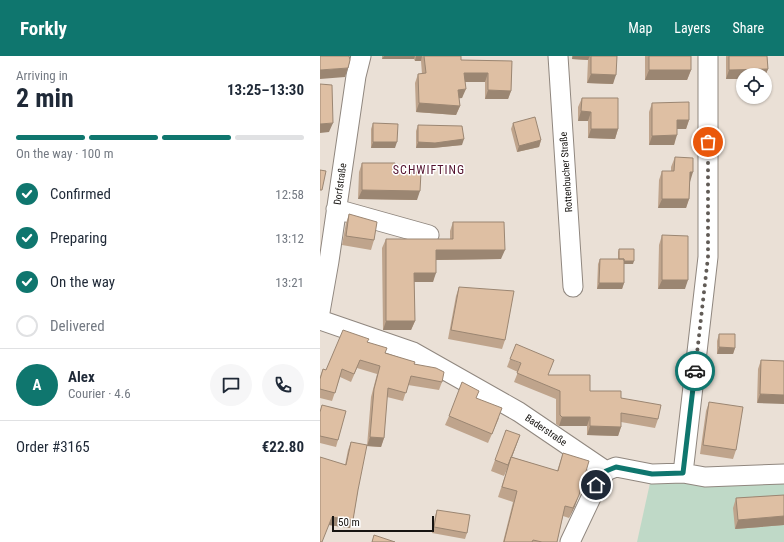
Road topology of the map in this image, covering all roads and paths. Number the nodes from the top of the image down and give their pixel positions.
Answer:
1 (361, 56) edge
2 (558, 56) edge
3 (708, 56) edge
4 (336, 209) junction
5 (429, 235) dead end
6 (323, 278) edge
7 (573, 287) dead end
8 (320, 312) edge
9 (320, 320) edge
10 (606, 471) junction
11 (683, 473) junction
12 (784, 474) edge
13 (570, 542) edge

1 - 4 street, Dorfstraße
2 - 7 street, Rottenbucher Straße
3 - 11 street
4 - 5 street
4 - 6 street, Dorfstraße
6 - 8 street, Dorfstraße
9 - 10 street, Baderstraße
10 - 11 street
10 - 13 street
11 - 12 street

